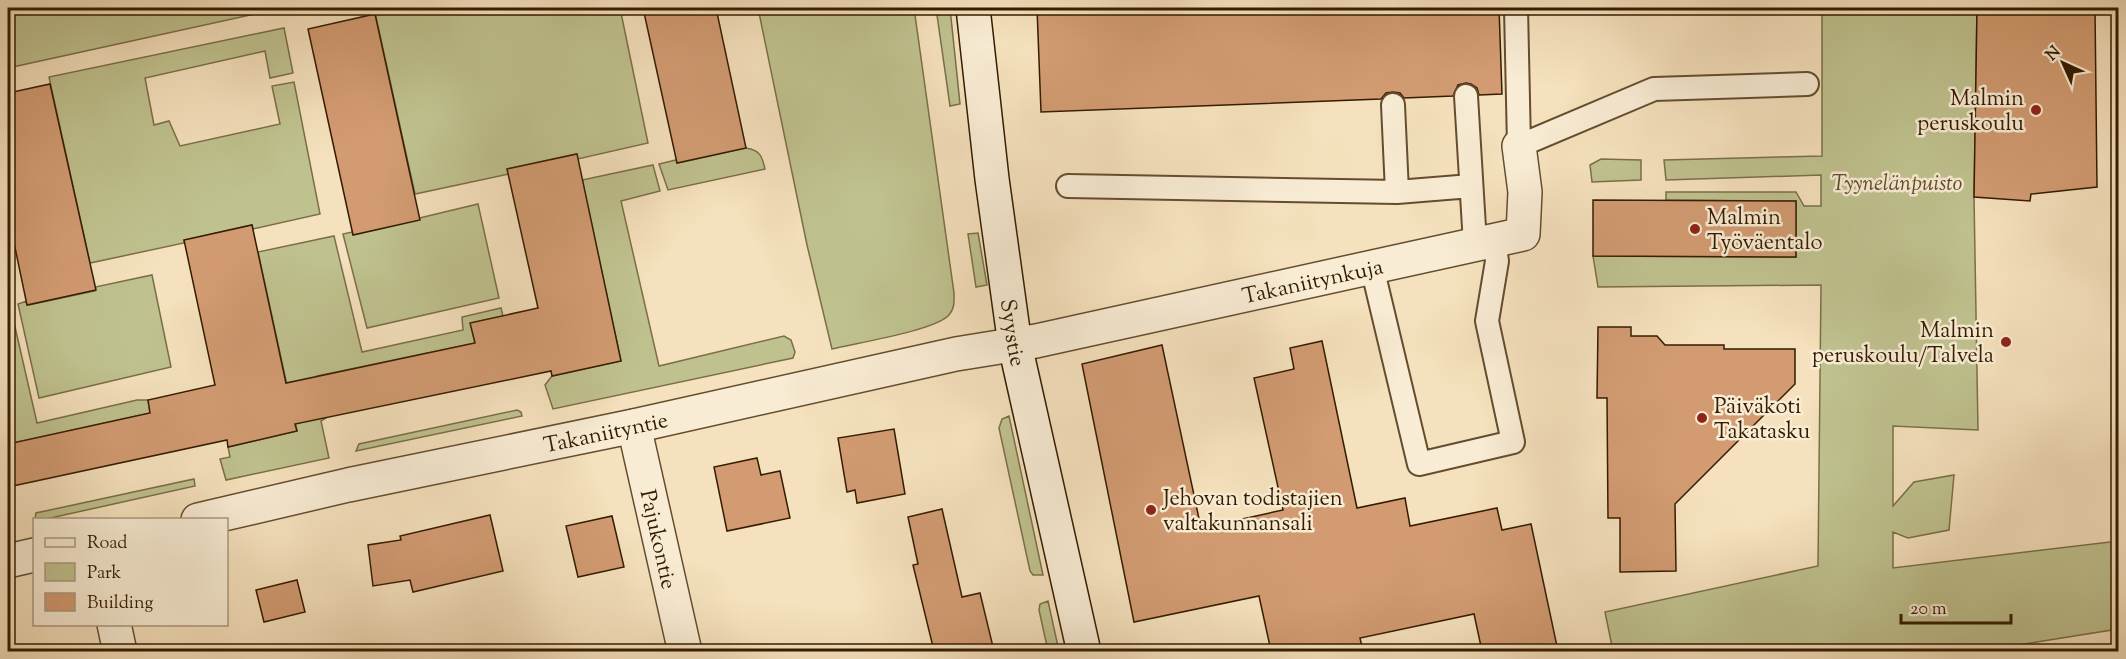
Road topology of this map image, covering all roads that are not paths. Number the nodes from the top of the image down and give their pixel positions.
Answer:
1 (973, 8) edge
2 (1516, 8) edge
3 (1807, 84) dead end
4 (1466, 96) dead end
5 (1393, 105) dead end
6 (1519, 146) junction
7 (1068, 186) dead end
8 (1471, 186) junction
9 (1397, 192) junction
10 (1485, 242) junction
11 (1372, 267) junction
12 (1015, 345) junction
13 (634, 426) junction
14 (202, 518) edge
15 (33, 555) edge
16 (8, 561) edge
17 (114, 626) edge
18 (120, 651) edge
19 (685, 651) edge
20 (1084, 651) edge

1 - 12 street, Syystie
2 - 6 lane
3 - 6 lane
4 - 8 lane
5 - 9 lane
6 - 10 street, Takaniitynkuja
7 - 9 lane
8 - 9 lane
8 - 10 lane
10 - 11 street, Takaniitynkuja
10 - 11 lane
11 - 12 street, Takaniitynkuja
12 - 13 street, Takaniityntie
12 - 20 street, Syystie
13 - 14 street, Takaniityntie
13 - 19 street, Pajukontie
15 - 16 street
17 - 18 street

